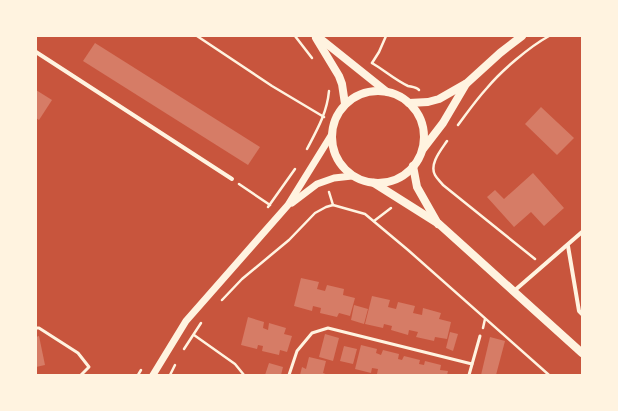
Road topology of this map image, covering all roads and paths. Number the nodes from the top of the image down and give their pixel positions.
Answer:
1 (197, 36) edge
2 (295, 36) edge
3 (316, 36) edge
4 (386, 36) edge
5 (522, 36) edge
6 (549, 36) edge
7 (36, 52) edge
8 (314, 61) dead end
9 (372, 62) dead end
10 (467, 83) junction
11 (330, 87) dead end
12 (388, 92) junction
13 (409, 103) junction
14 (345, 104) junction
15 (324, 117) junction
16 (455, 128) dead end
17 (332, 134) junction
18 (450, 134) dead end
19 (307, 150) dead end
20 (421, 152) junction
21 (413, 166) junction
22 (352, 176) junction
23 (232, 179) joint
24 (374, 183) junction
25 (270, 205) dead end
26 (288, 205) junction
27 (439, 224) junction
28 (582, 232) edge
29 (568, 246) junction
30 (543, 265) junction
31 (514, 292) junction
32 (220, 302) dead end
33 (582, 314) edge
34 (204, 319) dead end
35 (36, 328) edge
36 (194, 335) junction
37 (480, 336) dead end
38 (582, 353) edge
39 (181, 355) dead end
40 (177, 361) dead end
41 (472, 364) junction
42 (81, 375) edge
43 (153, 375) edge
44 (170, 375) edge
45 (244, 375) edge
46 (289, 375) edge
47 (469, 375) edge
48 (549, 375) edge

1 - 15 path
2 - 8 path
3 - 12 main road
3 - 14 main road
4 - 9 path
5 - 10 main road
6 - 16 path
7 - 23 street
10 - 13 main road
10 - 20 main road
11 - 15 path
12 - 13 main road
12 - 14 main road
13 - 20 main road
14 - 17 main road
15 - 19 path
17 - 22 main road
17 - 26 street
18 - 30 path
20 - 21 main road
21 - 24 main road
21 - 27 main road
22 - 24 main road
22 - 26 street
23 - 25 path
24 - 27 main road
26 - 43 street
27 - 31 main road
28 - 29 street
29 - 30 street
29 - 33 street
30 - 31 street
31 - 38 main road
32 - 48 path
34 - 36 path
35 - 42 lane
36 - 39 path
36 - 45 path
37 - 41 lane
40 - 44 path
41 - 46 lane
41 - 47 lane

